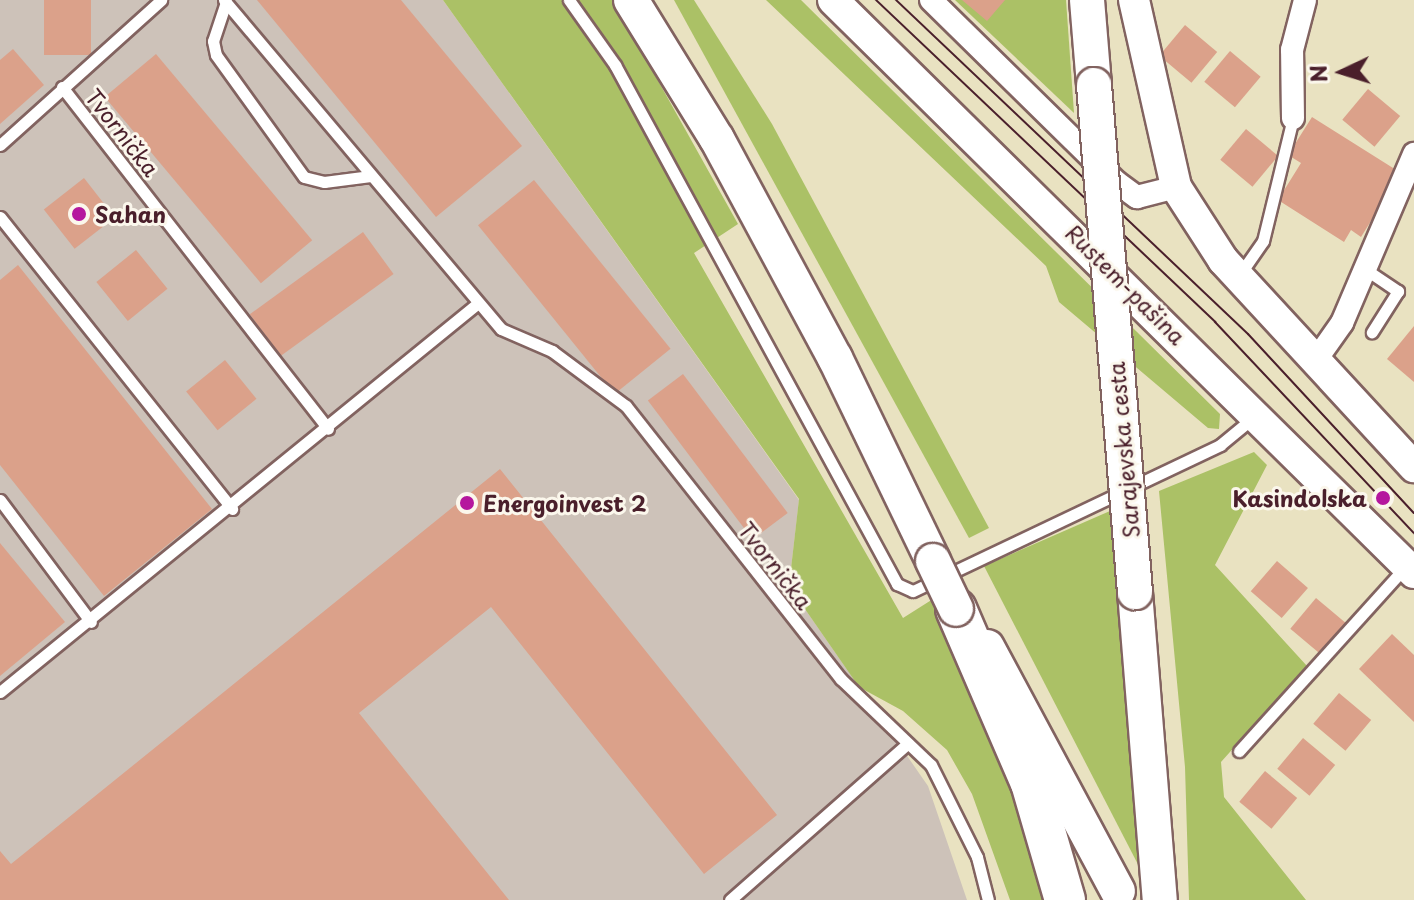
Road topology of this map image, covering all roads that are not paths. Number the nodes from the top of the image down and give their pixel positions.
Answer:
1 (161, 0) edge
2 (569, 0) edge
3 (631, 0) edge
4 (833, 0) edge
5 (931, 0) edge
6 (1087, 0) edge
7 (1134, 0) edge
8 (1305, 0) edge
9 (225, 1) edge
10 (62, 87) junction
11 (1293, 118) joint
12 (0, 145) edge
13 (1414, 154) edge
14 (371, 176) junction
15 (1176, 187) junction
16 (0, 217) edge
17 (1365, 269) junction
18 (1238, 278) junction
19 (478, 303) junction
20 (1372, 332) dead end
21 (1318, 357) junction
22 (1256, 415) junction
23 (328, 429) junction
24 (1414, 467) edge
25 (0, 500) edge
26 (232, 509) junction
27 (1410, 570) edge
28 (956, 609) junction
29 (91, 622) junction
30 (0, 692) edge
31 (908, 743) junction
32 (1239, 751) dead end
33 (1118, 891) dead end
34 (730, 900) edge
35 (988, 900) edge
36 (1065, 900) edge
37 (1160, 900) edge

1 - 10 lane, Tvornička
2 - 22 lane
3 - 28 main road, bridge
4 - 22 main road, Rustem-pašina
5 - 15 street
6 - 37 main road, Sarajevska cesta, bridge
7 - 15 main road
8 - 11 street
9 - 14 lane, Tvornička
9 - 14 lane
10 - 12 lane, Tvornička
10 - 23 lane, Tvornička
11 - 18 lane
13 - 17 street
14 - 19 lane, Tvornička
15 - 18 main road
16 - 26 lane
17 - 20 lane
17 - 21 street
18 - 21 main road
19 - 23 lane
19 - 31 lane, Tvornička
21 - 24 main road
22 - 27 main road, Rustem-pašina
23 - 26 lane
25 - 29 lane
26 - 29 lane
27 - 32 lane
28 - 33 main road
28 - 36 highway
29 - 30 lane
31 - 34 lane
31 - 35 lane, Tvornička

